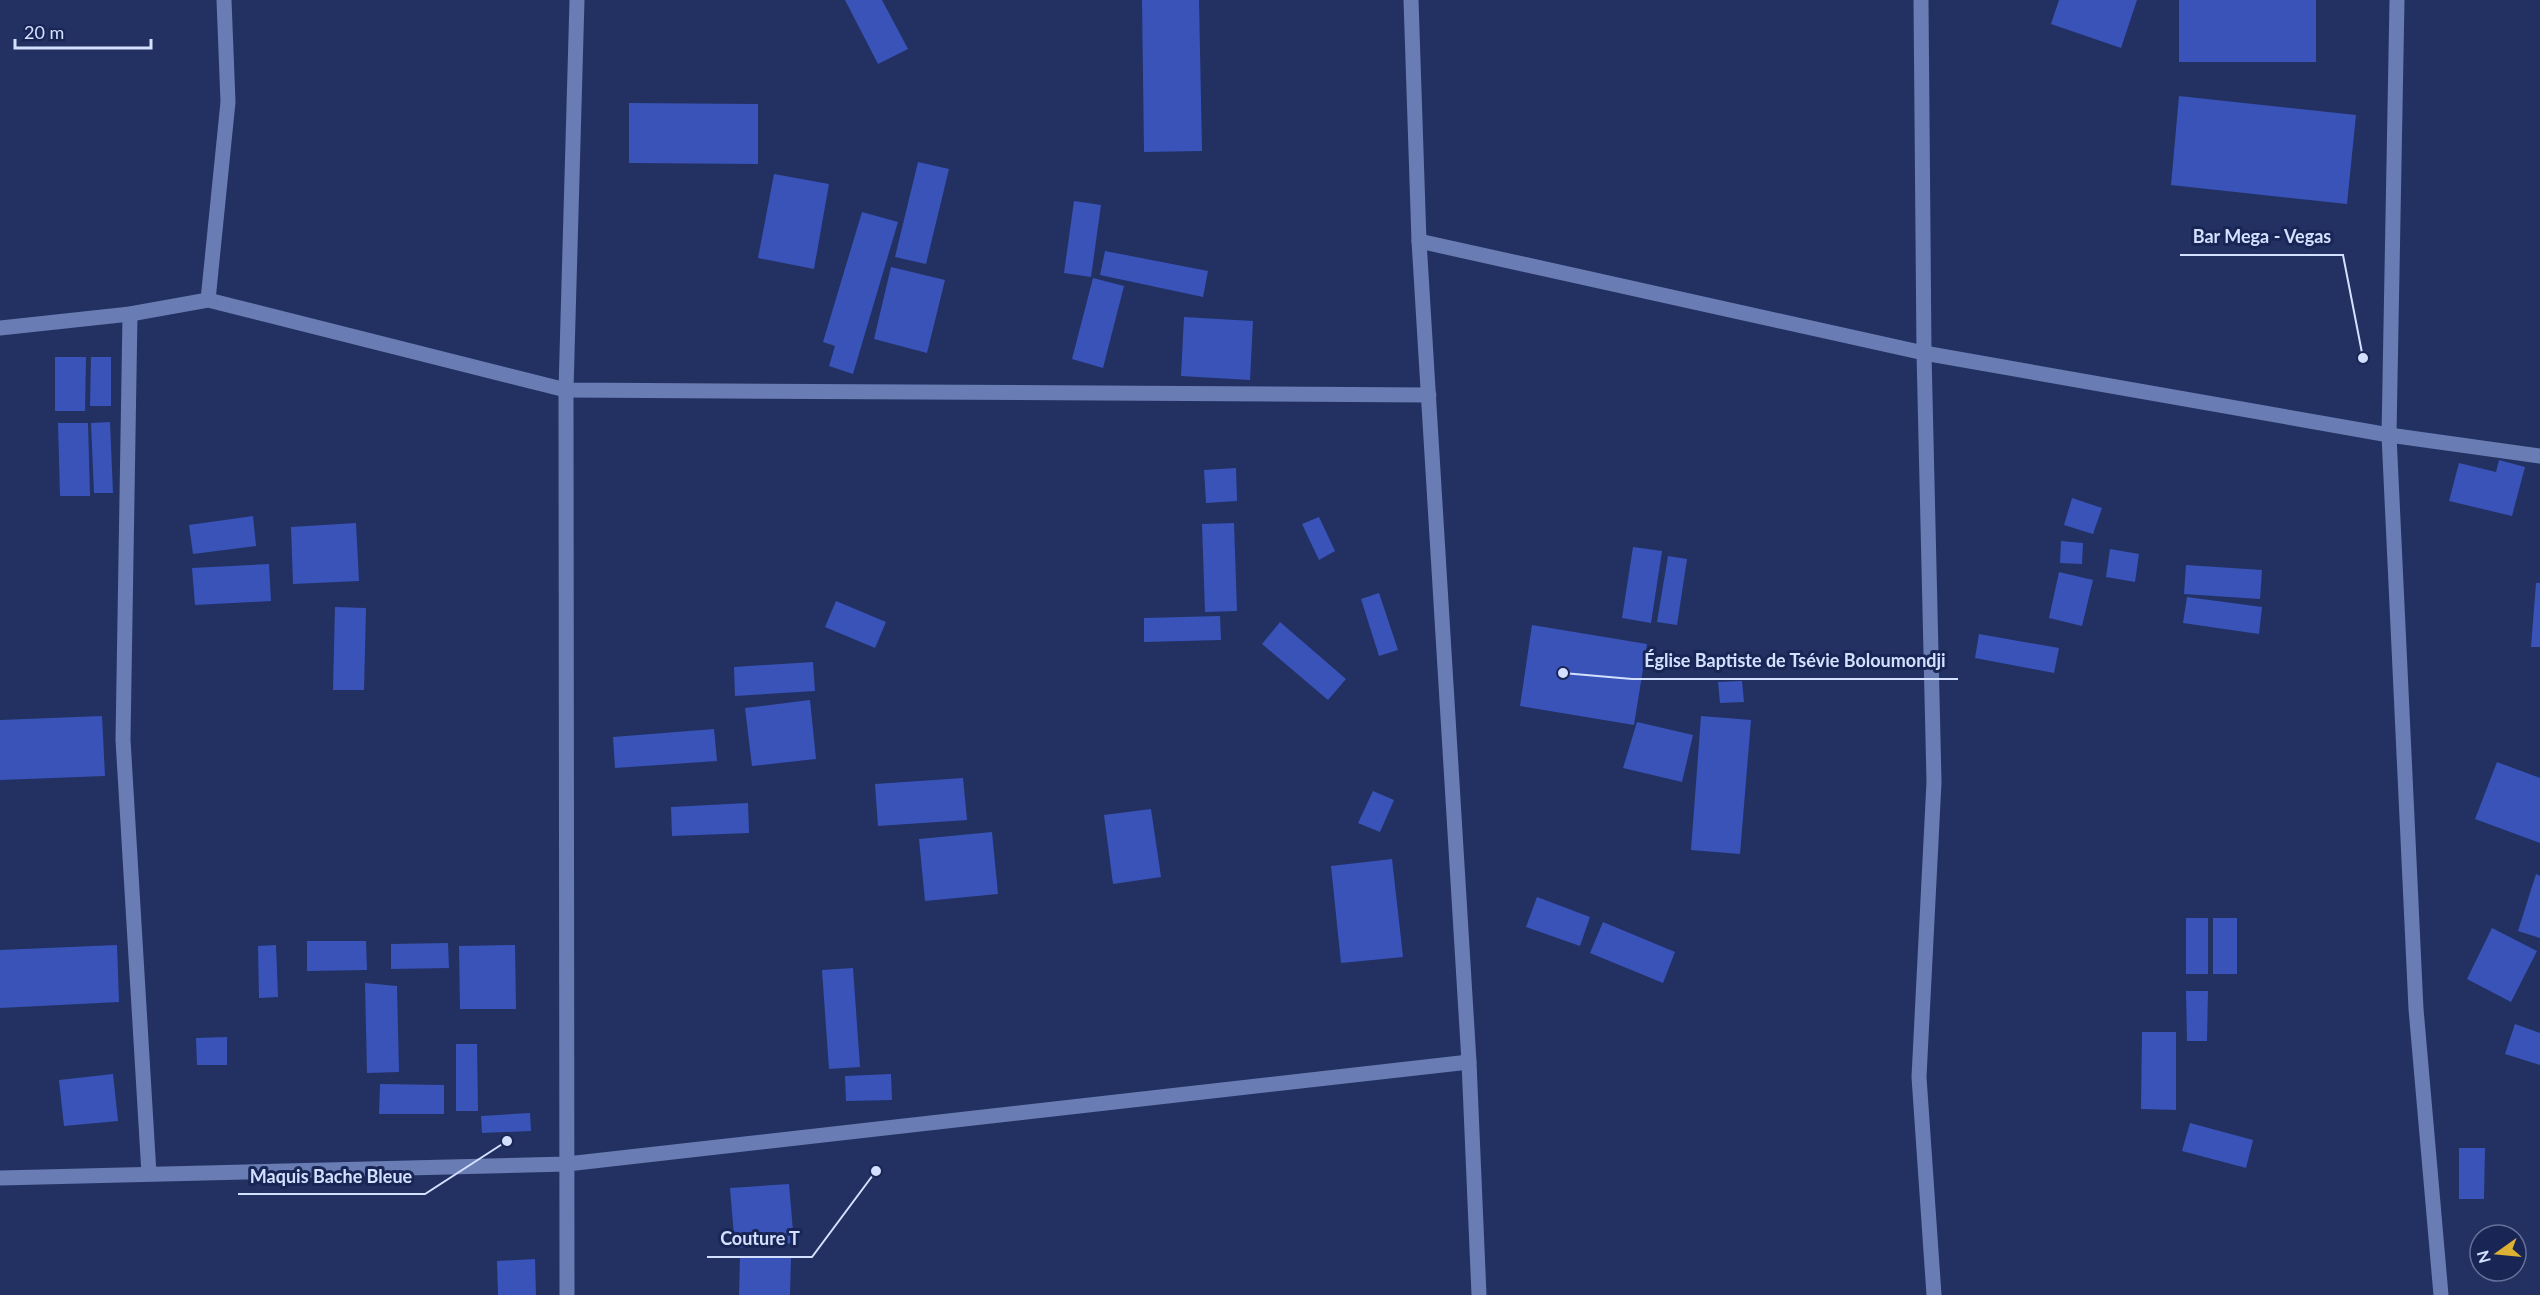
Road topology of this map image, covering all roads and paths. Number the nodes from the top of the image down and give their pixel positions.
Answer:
1 (224, 0) edge
2 (576, 0) edge
3 (1412, 0) edge
4 (1921, 0) edge
5 (2397, 0) edge
6 (1419, 241) junction
7 (208, 300) junction
8 (130, 314) junction
9 (0, 328) edge
10 (1924, 353) junction
11 (566, 390) junction
12 (1429, 395) junction
13 (2389, 435) junction
14 (2540, 456) edge
15 (1469, 1062) junction
16 (567, 1164) junction
17 (149, 1174) junction
18 (0, 1178) edge
19 (567, 1295) edge
20 (1479, 1295) edge
21 (1934, 1295) edge
22 (2441, 1295) edge

1 - 7 street
2 - 11 street
3 - 6 street
4 - 10 street
5 - 13 street
6 - 10 street
6 - 12 street
7 - 8 street
7 - 11 street
8 - 9 street
8 - 17 street
10 - 13 street
10 - 21 street
11 - 12 street
11 - 16 street
12 - 15 street
13 - 14 street
13 - 22 street
15 - 16 street
15 - 20 street
16 - 17 street
16 - 19 street
17 - 18 street

